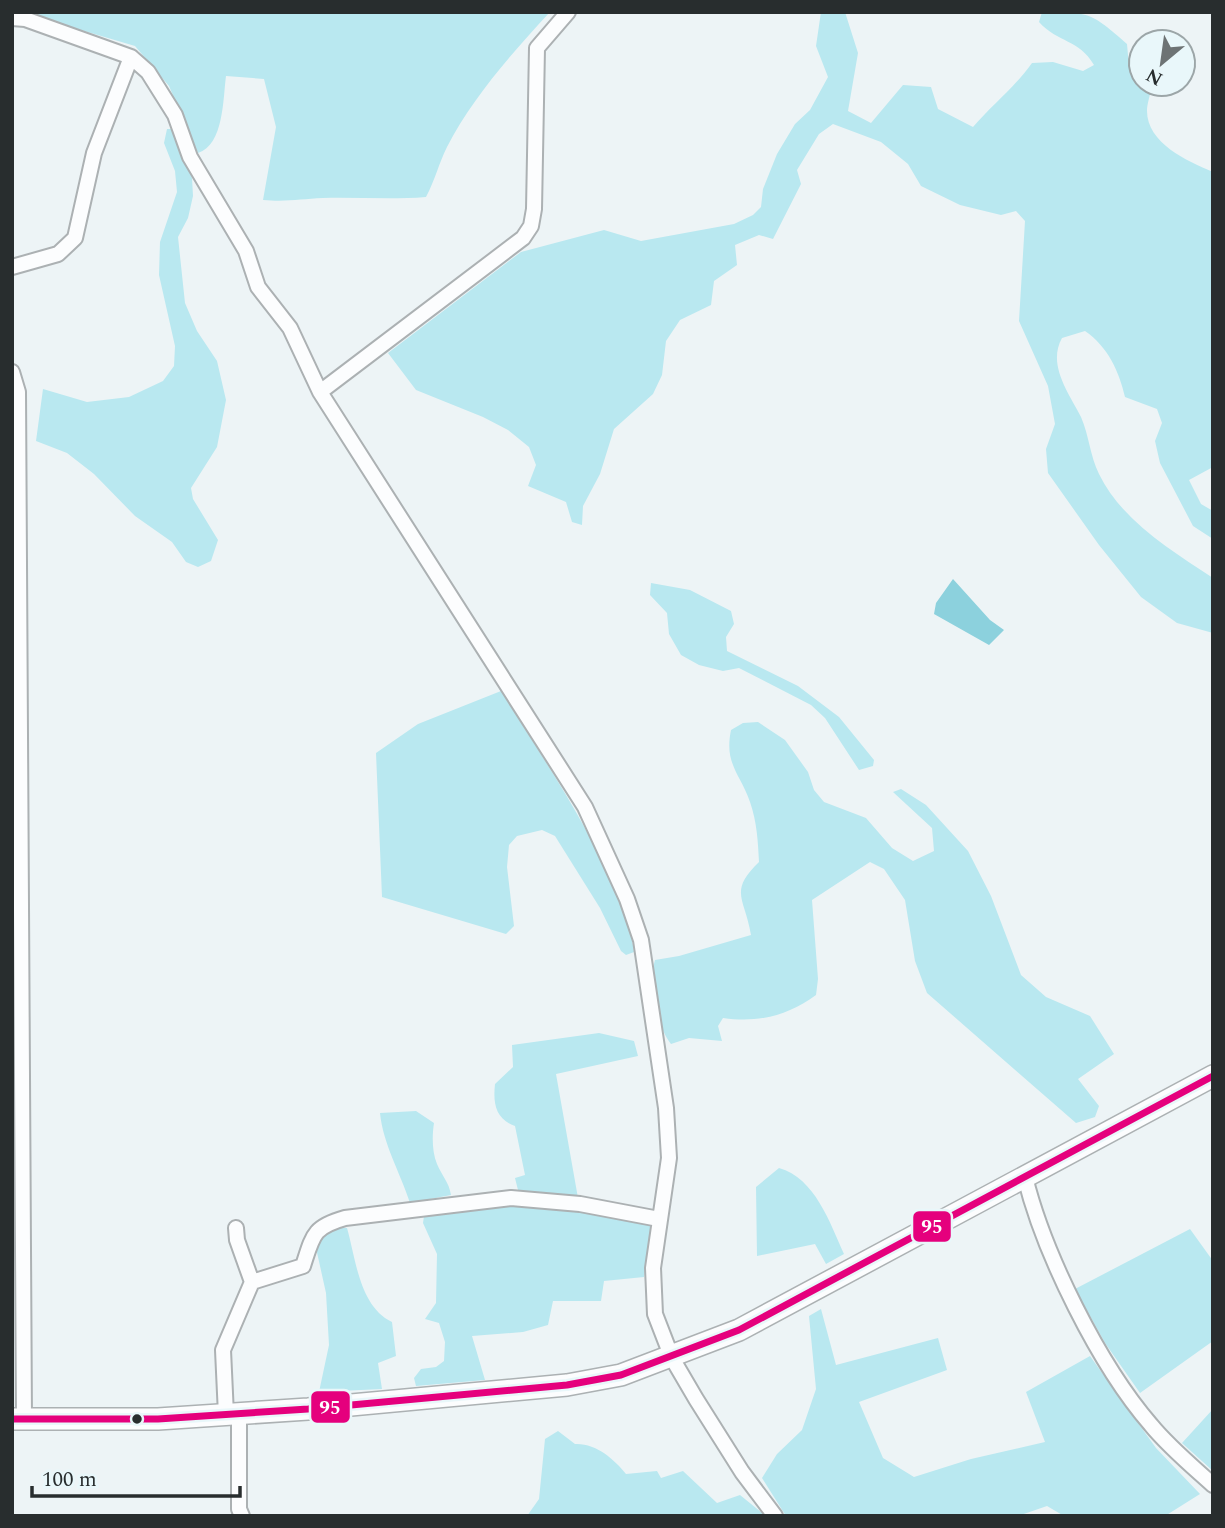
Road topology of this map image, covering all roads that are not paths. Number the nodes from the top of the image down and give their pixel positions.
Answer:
1 (568, 12) edge
2 (12, 18) edge
3 (131, 57) junction
4 (12, 267) edge
5 (12, 372) edge
6 (320, 392) junction
7 (1213, 1076) edge
8 (1025, 1177) junction
9 (659, 1219) junction
10 (236, 1228) dead end
11 (18, 1253) edge
12 (253, 1282) junction
13 (673, 1358) junction
14 (232, 1414) junction
15 (18, 1419) edge
16 (1213, 1485) edge
17 (242, 1516) edge
18 (775, 1516) edge

1 - 6 street
2 - 3 street
3 - 4 street
3 - 6 street
5 - 11 street
6 - 9 street
7 - 8 highway
8 - 13 highway
8 - 16 street
9 - 12 street
9 - 13 street
10 - 12 street
11 - 15 street
12 - 14 street
13 - 14 highway
13 - 18 street
14 - 15 highway
14 - 17 street

